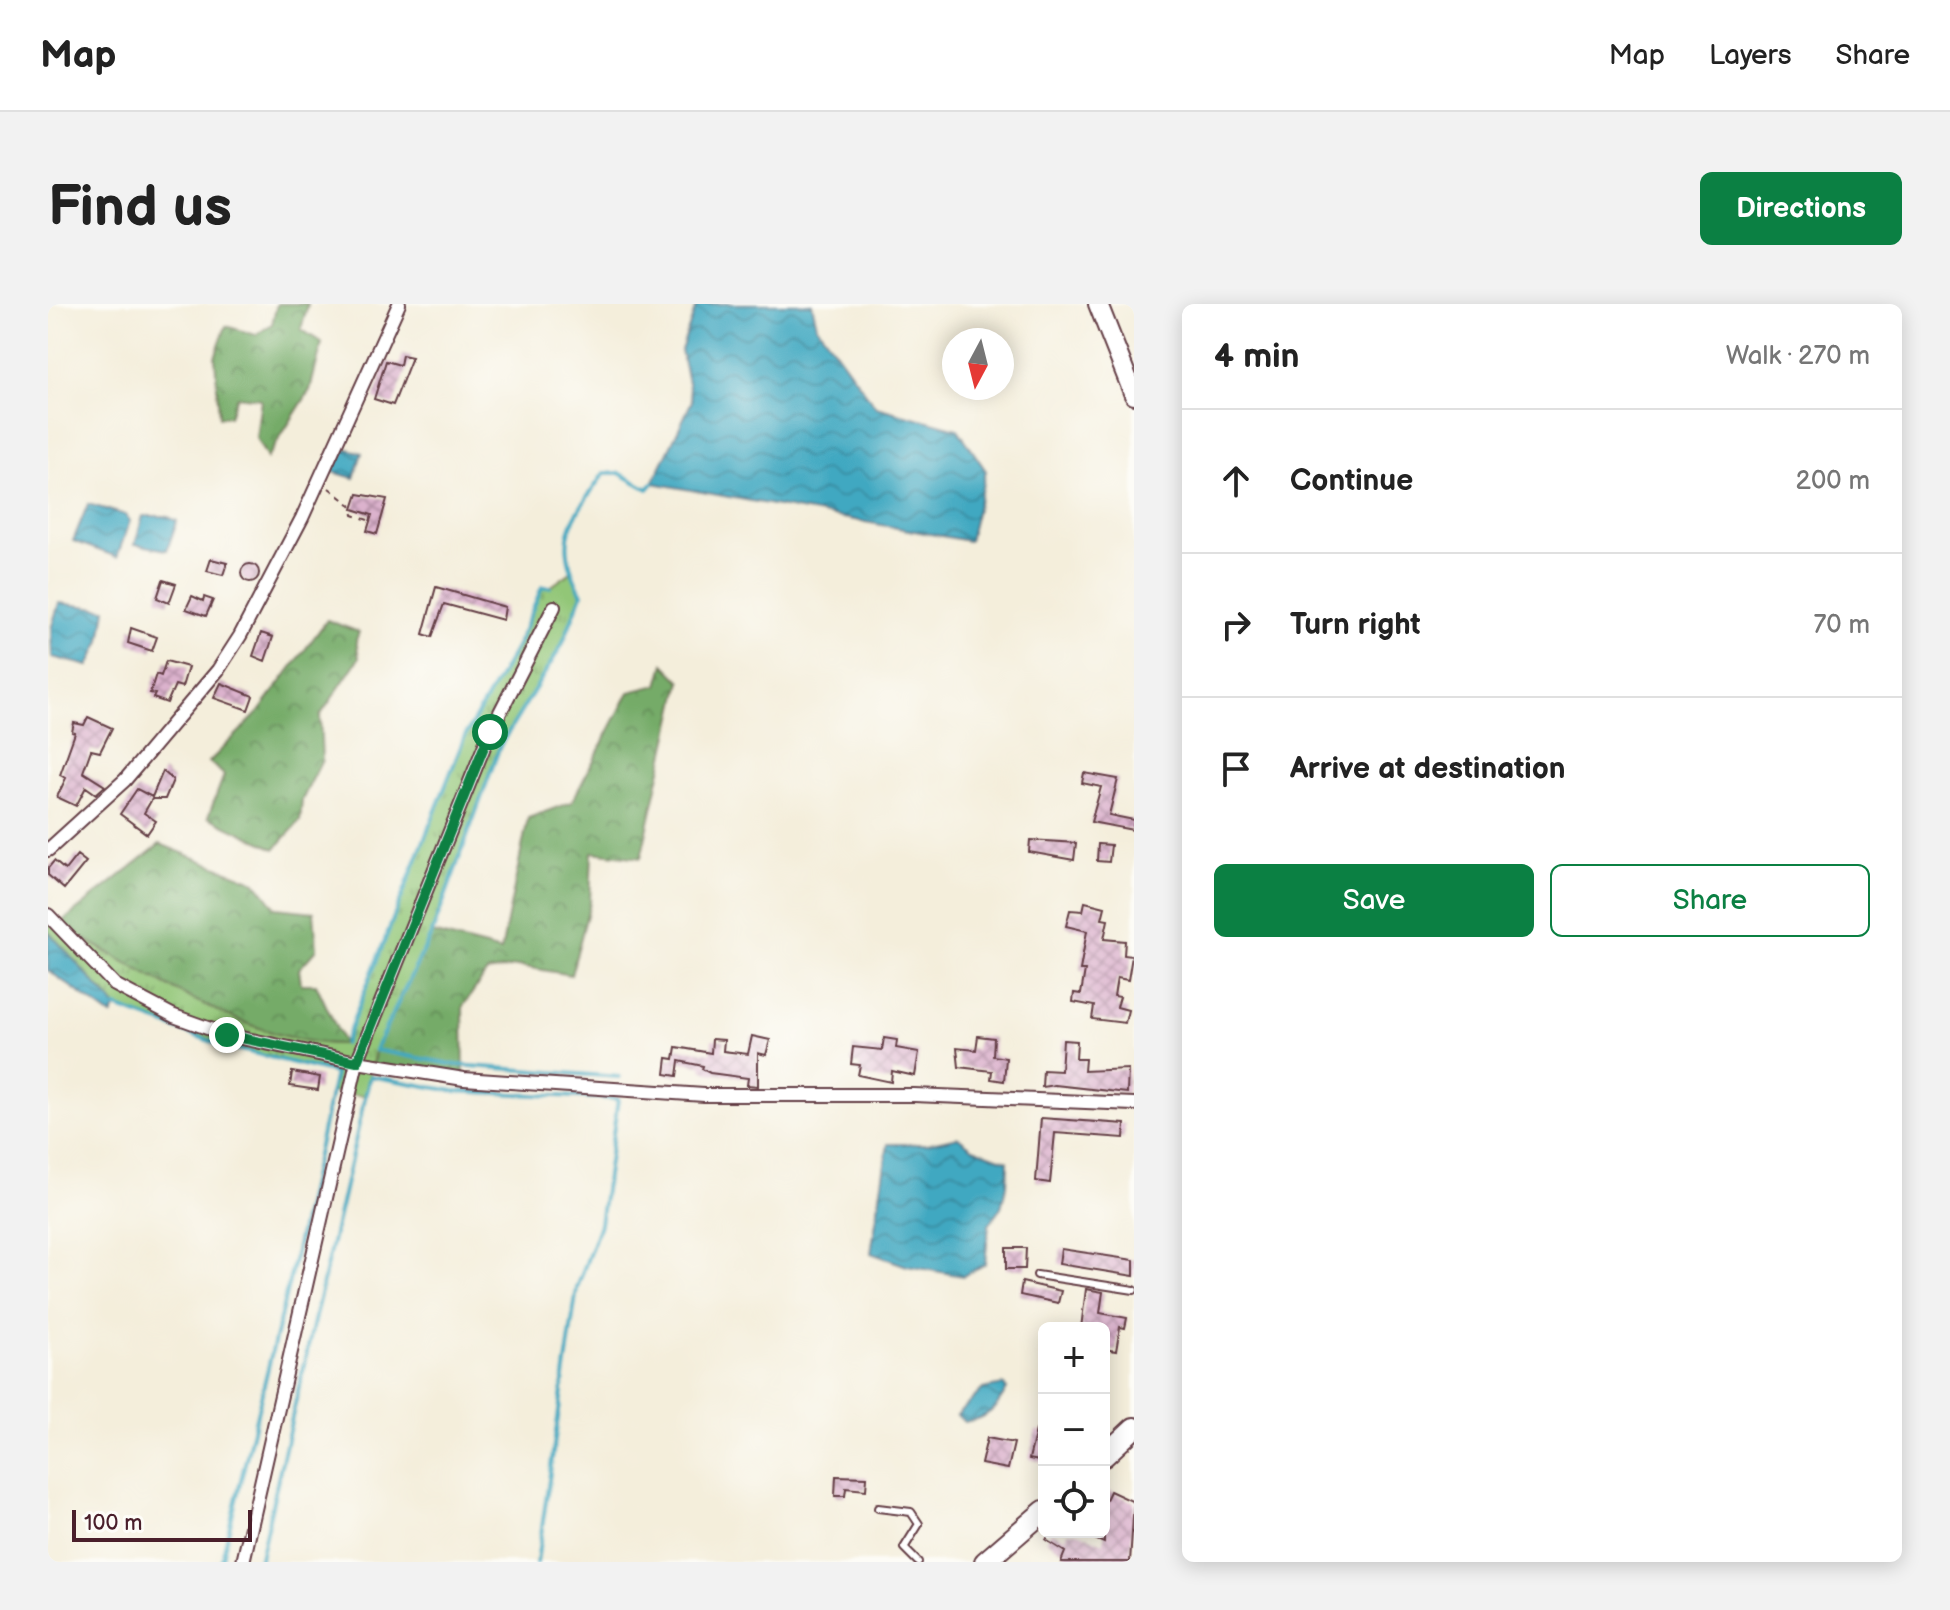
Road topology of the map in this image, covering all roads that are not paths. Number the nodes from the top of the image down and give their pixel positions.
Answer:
1 (399, 304) edge
2 (1098, 304) edge
3 (1134, 395) edge
4 (554, 607) dead end
5 (48, 850) edge
6 (48, 915) edge
7 (357, 1062) junction
8 (1134, 1104) edge
9 (1037, 1275) dead end
10 (1134, 1290) edge
11 (1134, 1428) edge
12 (1110, 1450) edge
13 (878, 1508) dead end
14 (1038, 1516) edge
15 (243, 1562) edge
16 (918, 1562) edge
17 (985, 1562) edge

1 - 5 street
2 - 3 street
4 - 7 street
6 - 7 street
7 - 8 street
7 - 15 street
9 - 10 lane
11 - 12 main road
13 - 16 lane
14 - 17 main road

